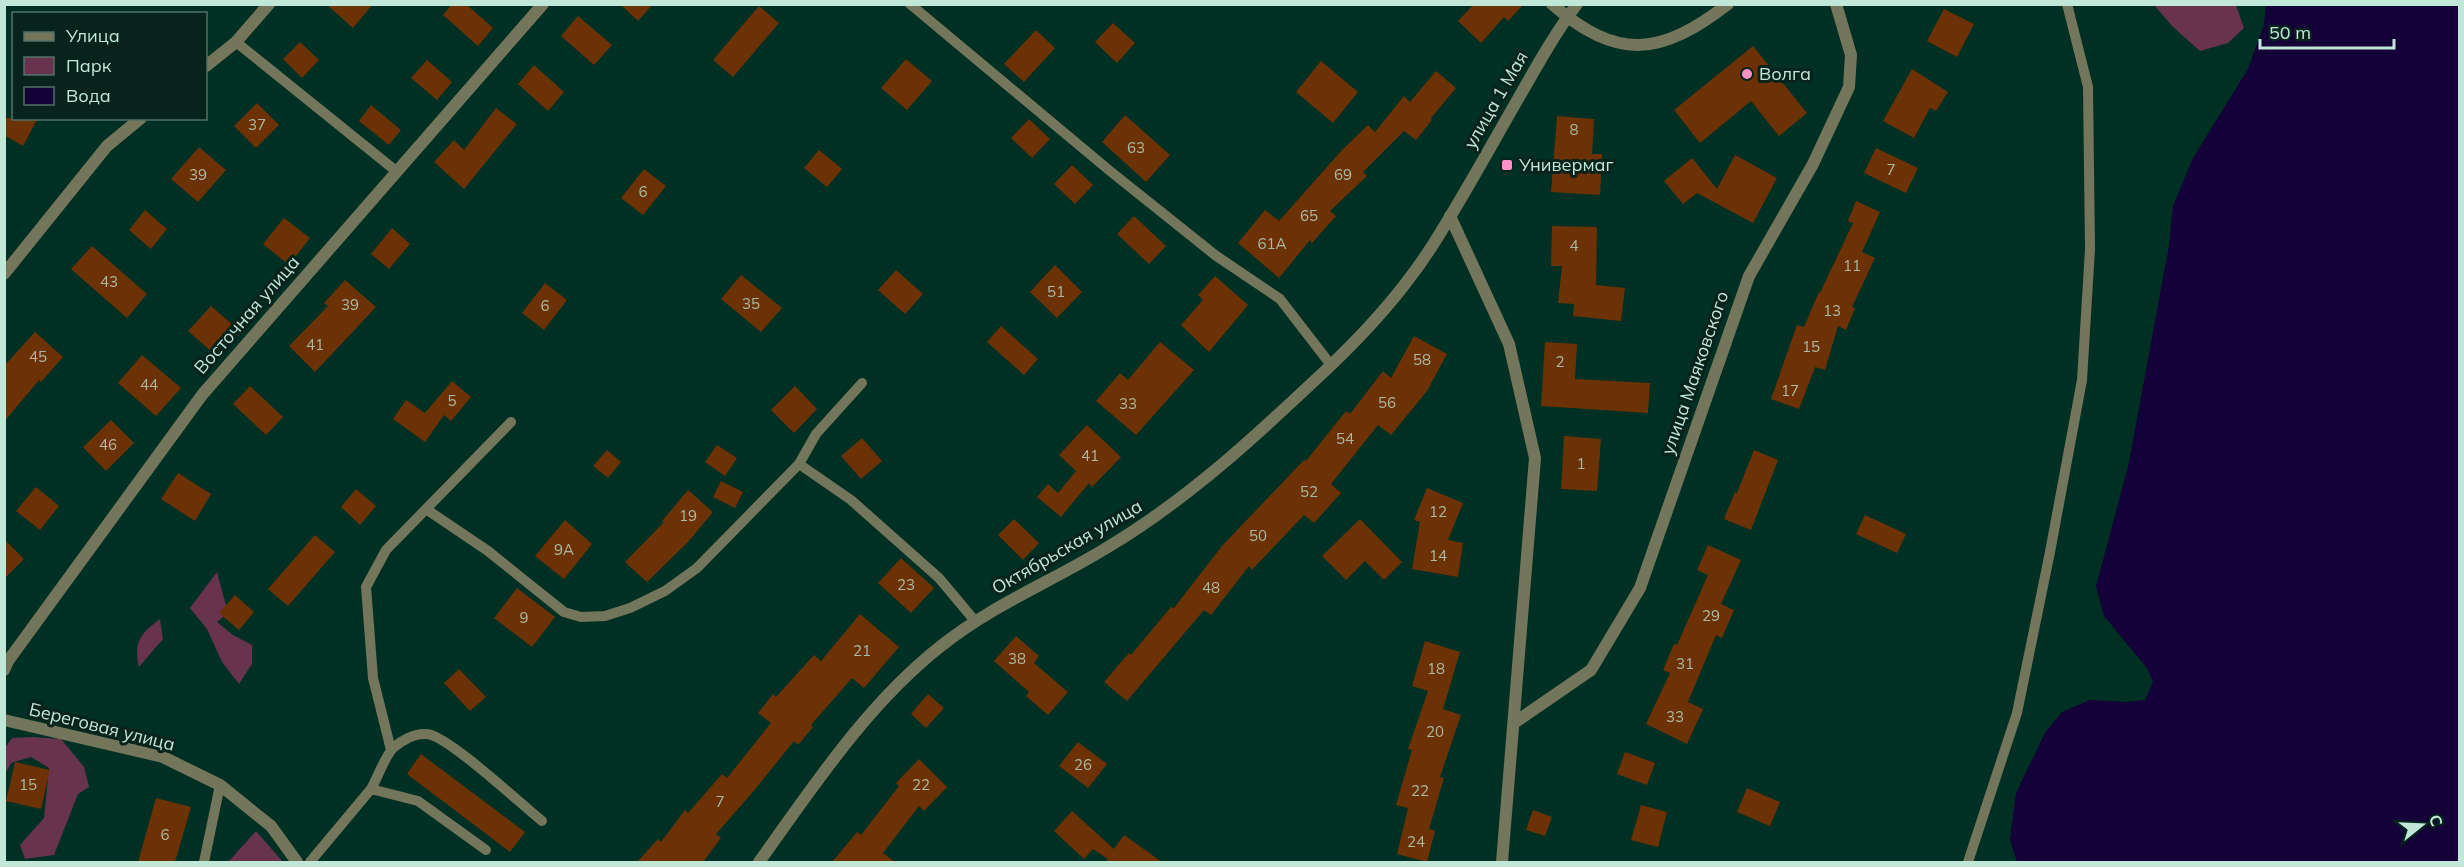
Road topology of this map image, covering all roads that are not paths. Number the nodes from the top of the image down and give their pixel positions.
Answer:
1 (269, 4) edge
2 (543, 4) edge
3 (910, 4) edge
4 (1552, 4) edge
5 (1577, 4) edge
6 (1728, 4) edge
7 (1836, 4) edge
8 (2067, 4) edge
9 (1567, 17) junction
10 (236, 42) junction
11 (207, 65) edge
12 (139, 120) edge
13 (396, 171) junction
14 (1450, 216) junction
15 (4, 274) edge
16 (1331, 365) junction
17 (862, 383) dead end
18 (511, 422) dead end
19 (799, 464) junction
20 (426, 509) junction
21 (975, 621) junction
22 (4, 670) edge
23 (4, 720) edge
24 (1514, 723) junction
25 (391, 750) junction
26 (220, 784) junction
27 (371, 789) junction
28 (542, 821) dead end
29 (486, 850) dead end
30 (204, 862) edge
31 (297, 862) edge
32 (310, 862) edge
33 (759, 862) edge
34 (1502, 862) edge
35 (1968, 862) edge

1 - 10 street
2 - 13 street, Восточная улица
3 - 16 lane
4 - 9 street
5 - 9 street, улица 1 Мая
6 - 9 street
7 - 24 street, улица Маяковского
8 - 35 lane
9 - 14 street, улица 1 Мая
10 - 11 street
10 - 13 lane
12 - 15 street
13 - 22 street, Восточная улица
14 - 16 street, Октябрьская улица
14 - 24 street
16 - 21 street, Октябрьская улица
17 - 19 lane
18 - 20 lane
19 - 20 lane
19 - 21 lane
20 - 25 lane
21 - 33 street, Октябрьская улица
23 - 26 street, Береговая улица
24 - 34 street
25 - 27 lane
25 - 28 lane
26 - 30 lane
26 - 31 street, Береговая улица
27 - 29 lane
27 - 32 lane

